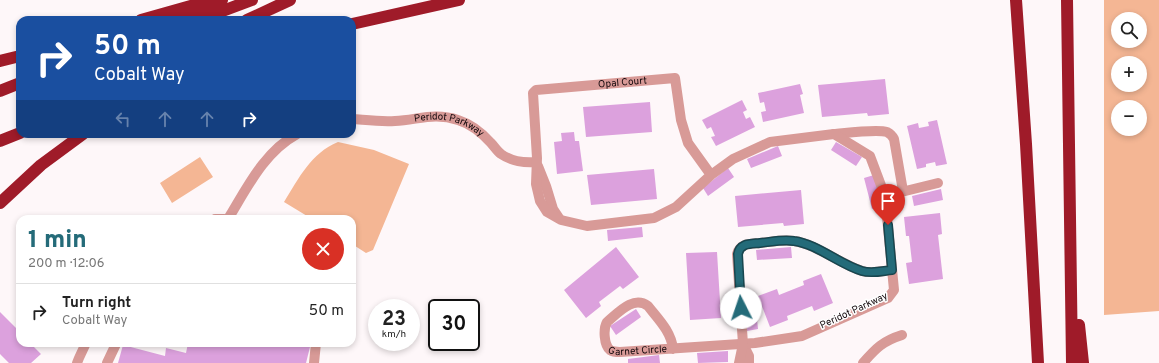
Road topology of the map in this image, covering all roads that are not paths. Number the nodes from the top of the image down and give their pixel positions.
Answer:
1 (212, 0) edge
2 (222, 0) edge
3 (252, 0) edge
4 (290, 0) edge
5 (459, 0) edge
6 (1016, 0) edge
7 (1067, 0) edge
8 (155, 16) edge
9 (183, 16) edge
10 (206, 16) edge
11 (256, 16) edge
12 (356, 24) edge
13 (16, 57) edge
14 (0, 61) edge
15 (16, 85) edge
16 (0, 91) edge
17 (356, 119) edge
18 (16, 134) edge
19 (834, 134) junction
20 (78, 138) edge
21 (292, 138) edge
22 (2, 141) edge
23 (536, 162) junction
24 (711, 175) junction
25 (938, 183) dead end
26 (903, 191) junction
27 (885, 196) junction
28 (0, 203) edge
29 (230, 215) edge
30 (1070, 256) junction
31 (892, 270) junction
32 (902, 335) dead end
33 (742, 344) junction
34 (84, 347) edge
35 (115, 347) edge
36 (316, 347) edge
37 (673, 349) junction
38 (1037, 360) edge
39 (77, 363) edge
40 (107, 363) edge
41 (314, 363) edge
42 (739, 363) edge
43 (749, 363) edge
44 (863, 363) edge
45 (1072, 363) edge
46 (1083, 363) edge

1 - 8 highway
2 - 9 highway
3 - 10 highway
4 - 11 highway
5 - 12 highway
6 - 38 highway
7 - 30 highway
13 - 14 highway
15 - 16 highway
17 - 23 street, Peridot Parkway
18 - 22 highway
19 - 24 street
19 - 26 street
19 - 27 street, Peridot Parkway
20 - 28 highway
21 - 29 street
23 - 24 street
23 - 24 street, Opal Court
25 - 26 street
26 - 27 street
27 - 31 street, Peridot Parkway
30 - 45 highway
30 - 46 highway
31 - 33 street, Peridot Parkway
31 - 33 street
32 - 44 street
33 - 37 street, Garnet Circle
33 - 42 street
33 - 43 street
34 - 39 street
35 - 40 street
36 - 41 street
37 - 37 street, Garnet Circle

